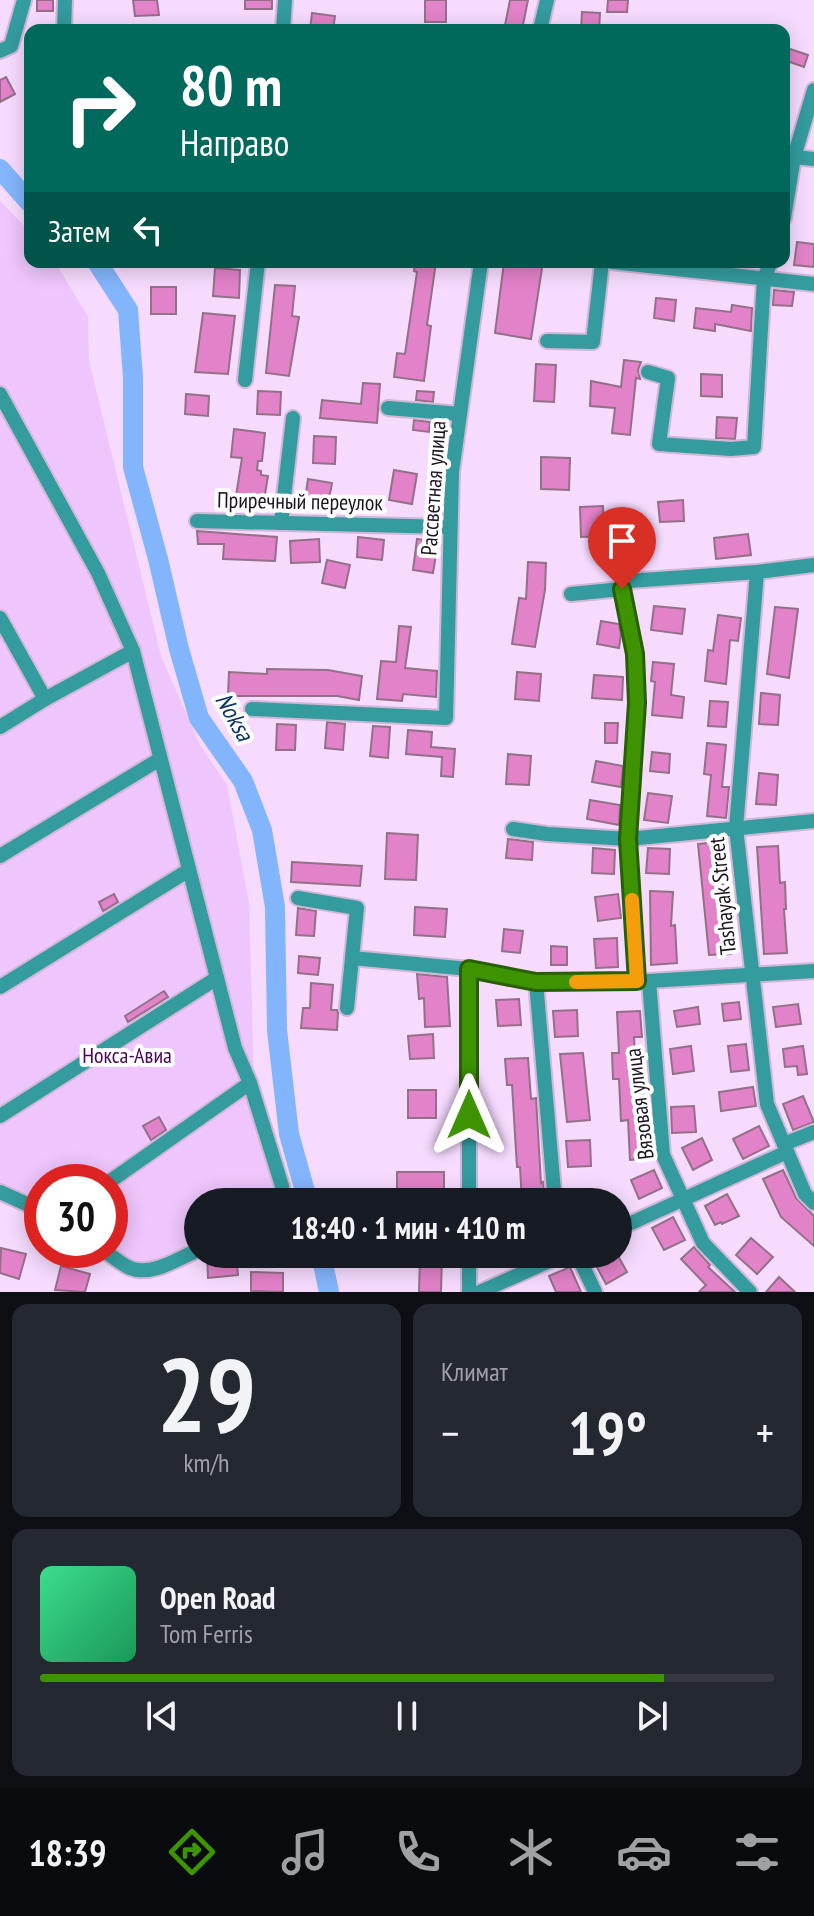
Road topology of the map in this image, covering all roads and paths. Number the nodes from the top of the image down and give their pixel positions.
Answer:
1 (24, 0) edge
2 (65, 0) edge
3 (285, 0) edge
4 (547, 0) edge
5 (64, 24) edge
6 (283, 24) edge
7 (541, 24) edge
8 (0, 51) edge
9 (814, 90) edge
10 (790, 154) edge
11 (790, 157) edge
12 (814, 159) edge
13 (257, 268) edge
14 (480, 268) edge
15 (601, 268) edge
16 (716, 268) edge
17 (768, 268) edge
18 (764, 278) junction
19 (814, 284) edge
20 (547, 341) dead end
21 (648, 372) dead end
22 (245, 380) dead end
23 (0, 394) edge
24 (388, 408) dead end
25 (460, 414) junction
26 (293, 418) dead end
27 (197, 521) dead end
28 (281, 523) junction
29 (450, 527) junction
30 (814, 565) edge
31 (757, 572) junction
32 (622, 589) junction
33 (571, 594) dead end
34 (0, 618) edge
35 (133, 651) junction
36 (45, 699) junction
37 (252, 709) dead end
38 (0, 727) edge
39 (160, 759) junction
40 (814, 821) edge
41 (736, 828) junction
42 (513, 829) dead end
43 (628, 839) junction
44 (0, 856) edge
45 (189, 870) junction
46 (298, 898) dead end
47 (352, 958) junction
48 (469, 969) junction
49 (814, 971) edge
50 (753, 975) junction
51 (217, 978) junction
52 (643, 981) junction
53 (536, 982) junction
54 (0, 987) edge
55 (347, 1008) dead end
56 (250, 1083) junction
57 (0, 1116) edge
58 (814, 1132) edge
59 (785, 1148) junction
60 (128, 1169) edge
61 (282, 1188) edge
62 (469, 1188) edge
63 (554, 1188) edge
64 (0, 1192) edge
65 (682, 1198) junction
66 (24, 1203) edge
67 (814, 1203) edge
68 (632, 1222) edge
69 (184, 1256) edge
70 (128, 1267) edge
71 (469, 1268) edge
72 (534, 1268) edge
73 (584, 1268) edge
74 (469, 1292) edge
75 (480, 1292) edge
76 (595, 1292) edge
77 (750, 1292) edge

1 - 8 street
2 - 5 street
3 - 6 street
4 - 7 street
9 - 10 street
11 - 12 street
13 - 22 street
14 - 25 street, Рассветная улица
15 - 20 street
16 - 18 street
17 - 18 street
18 - 19 street
18 - 21 street
23 - 35 street
24 - 25 street
25 - 29 street, Рассветная улица
26 - 28 street
27 - 28 street, Приречный переулок
28 - 29 street, Приречный переулок
29 - 37 street, Рассветная улица
30 - 31 street
31 - 32 street
31 - 41 street, Tashayak Street
32 - 33 street
32 - 43 street, Вязовая улица
34 - 36 street
35 - 36 street
35 - 39 street
36 - 38 street
39 - 44 street
39 - 45 street
40 - 41 street
41 - 43 street
41 - 50 street, Tashayak Street
42 - 43 street
43 - 52 street, Вязовая улица
45 - 51 street
45 - 54 street
46 - 47 street
47 - 48 street
47 - 55 street
48 - 53 street
48 - 62 street
49 - 50 street
50 - 52 street
50 - 59 street, Tashayak Street
51 - 56 street
51 - 57 street
52 - 53 street
52 - 65 street, Вязовая улица
53 - 63 street
56 - 60 street
56 - 61 street
58 - 59 street
59 - 65 street
59 - 67 street, Tashayak Street
64 - 66 street
65 - 68 street
65 - 77 street, Вязовая улица
69 - 70 street
71 - 74 street
72 - 75 street
73 - 76 street

